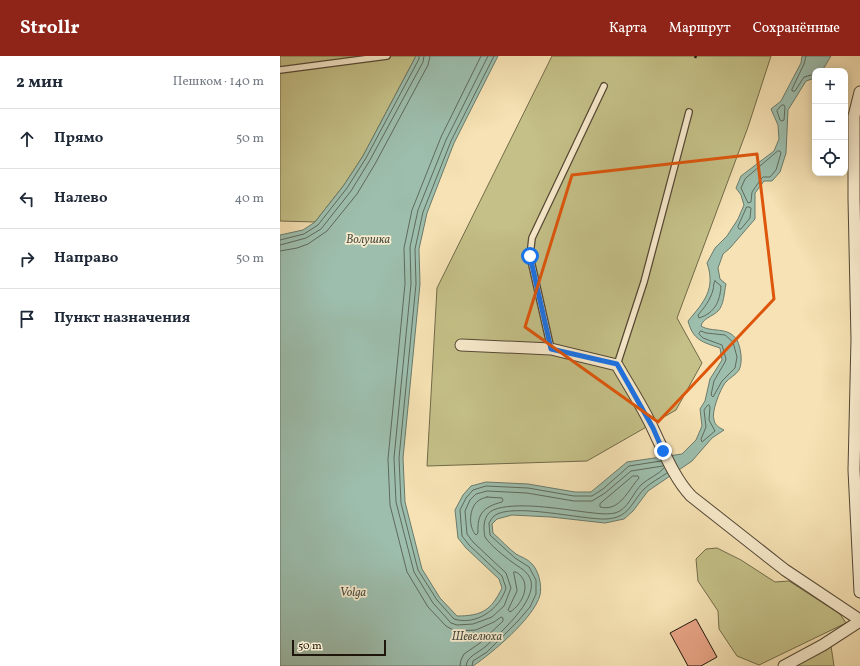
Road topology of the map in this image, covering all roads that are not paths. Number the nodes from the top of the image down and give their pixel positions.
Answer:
1 (388, 56) edge
2 (280, 70) edge
3 (604, 86) dead end
4 (860, 92) edge
5 (689, 112) dead end
6 (461, 345) dead end
7 (551, 349) junction
8 (617, 364) junction
9 (860, 592) edge
10 (860, 620) edge
11 (784, 666) edge

1 - 2 lane
3 - 7 lane
4 - 9 street
5 - 8 lane
6 - 7 street
7 - 8 street
8 - 10 street
10 - 11 street

